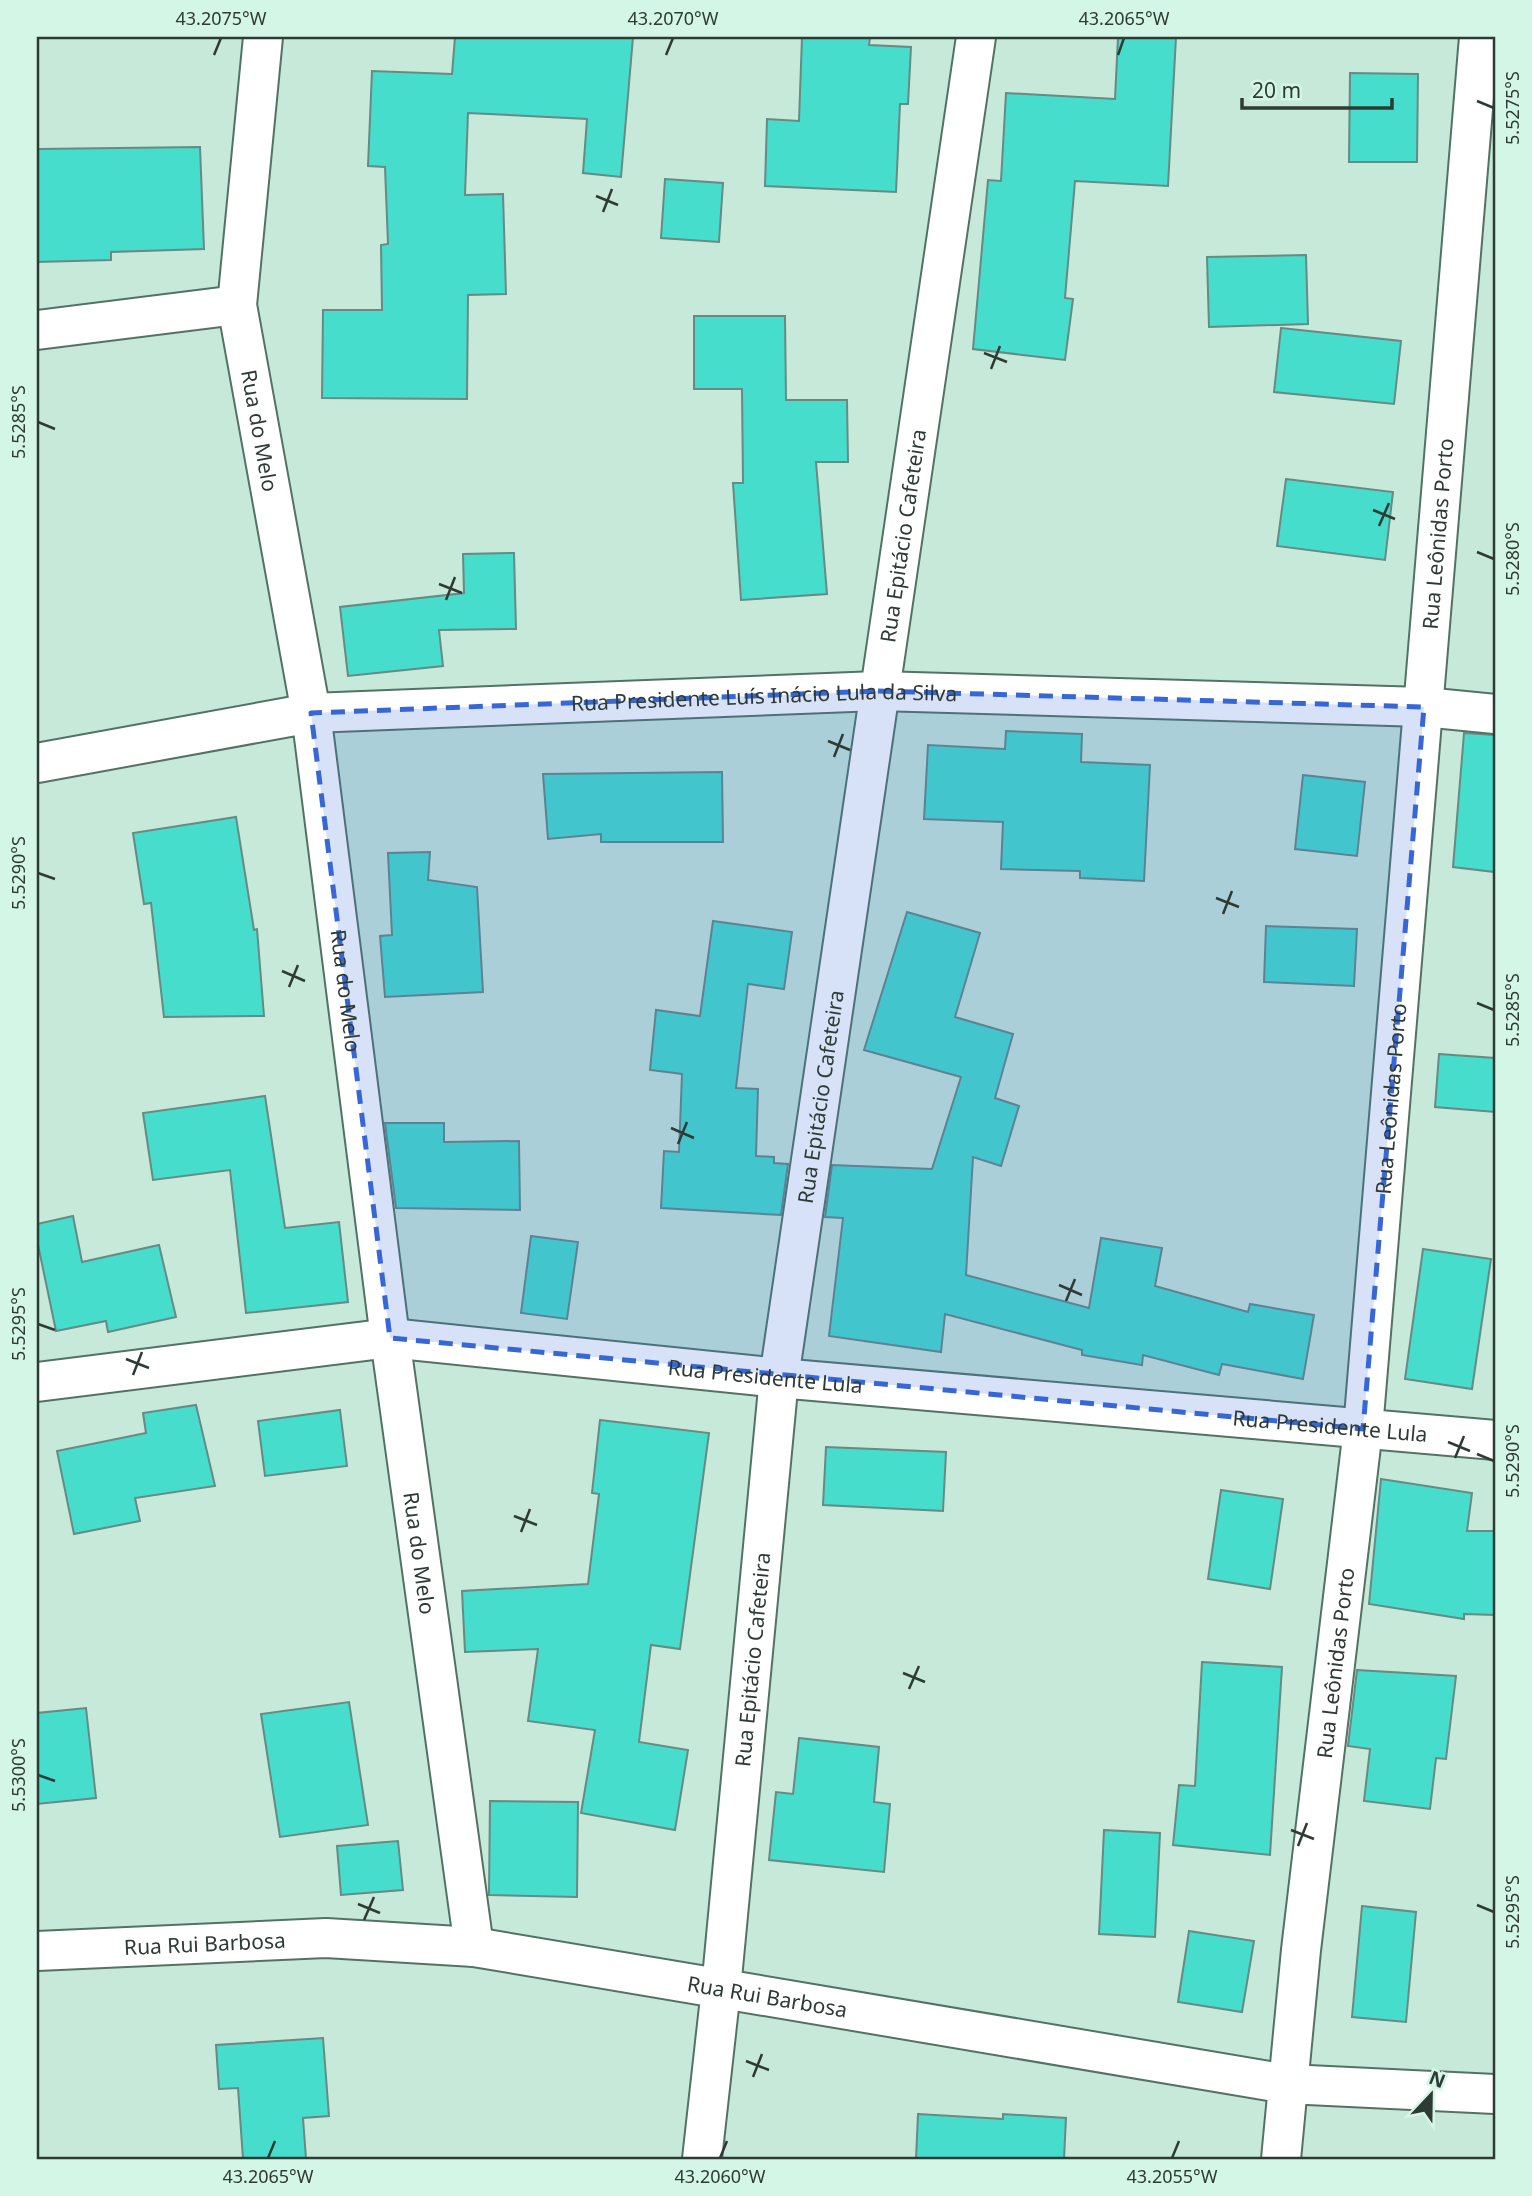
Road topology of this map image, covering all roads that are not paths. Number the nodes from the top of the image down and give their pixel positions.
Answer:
1 (263, 37) edge
2 (976, 37) edge
3 (1479, 37) edge
4 (237, 305) junction
5 (37, 330) edge
6 (878, 691) junction
7 (1424, 707) junction
8 (311, 713) junction
9 (1495, 714) edge
10 (37, 764) edge
11 (390, 1338) junction
12 (779, 1378) junction
13 (37, 1382) edge
14 (1363, 1429) junction
15 (1495, 1440) edge
16 (474, 1947) junction
17 (37, 1951) edge
18 (721, 1989) junction
19 (1287, 2084) junction
20 (1495, 2095) edge
21 (702, 2159) edge
22 (1281, 2159) edge

1 - 4 street, Rua do Melo
2 - 6 street, Rua Epitácio Cafeteira
3 - 7 street, Rua Leônidas Porto
4 - 5 street
4 - 8 street, Rua do Melo
6 - 7 street, Rua Presidente Luís Inácio Lula da Silva
6 - 8 street, Rua Presidente Luís Inácio Lula da Silva
6 - 12 street, Rua Epitácio Cafeteira
7 - 9 street, Rua Presidente Luís Inácio Lula da Silva
7 - 14 street, Rua Leônidas Porto
8 - 10 street, Rua Presidente Luís Inácio Lula da Silva
8 - 11 street, Rua do Melo
11 - 12 street, Rua Presidente Lula
11 - 13 street, Rua Presidente Lula
11 - 16 street, Rua do Melo
12 - 14 street, Rua Presidente Lula
12 - 18 street, Rua Epitácio Cafeteira
14 - 15 street, Rua Presidente Lula
14 - 19 street, Rua Leônidas Porto
16 - 17 street, Rua Rui Barbosa
16 - 18 street, Rua Rui Barbosa
18 - 19 street, Rua Rui Barbosa
18 - 21 street, Rua Epitácio Cafeteira
19 - 20 street, Rua Rui Barbosa
19 - 22 street, Rua Leônidas Porto

